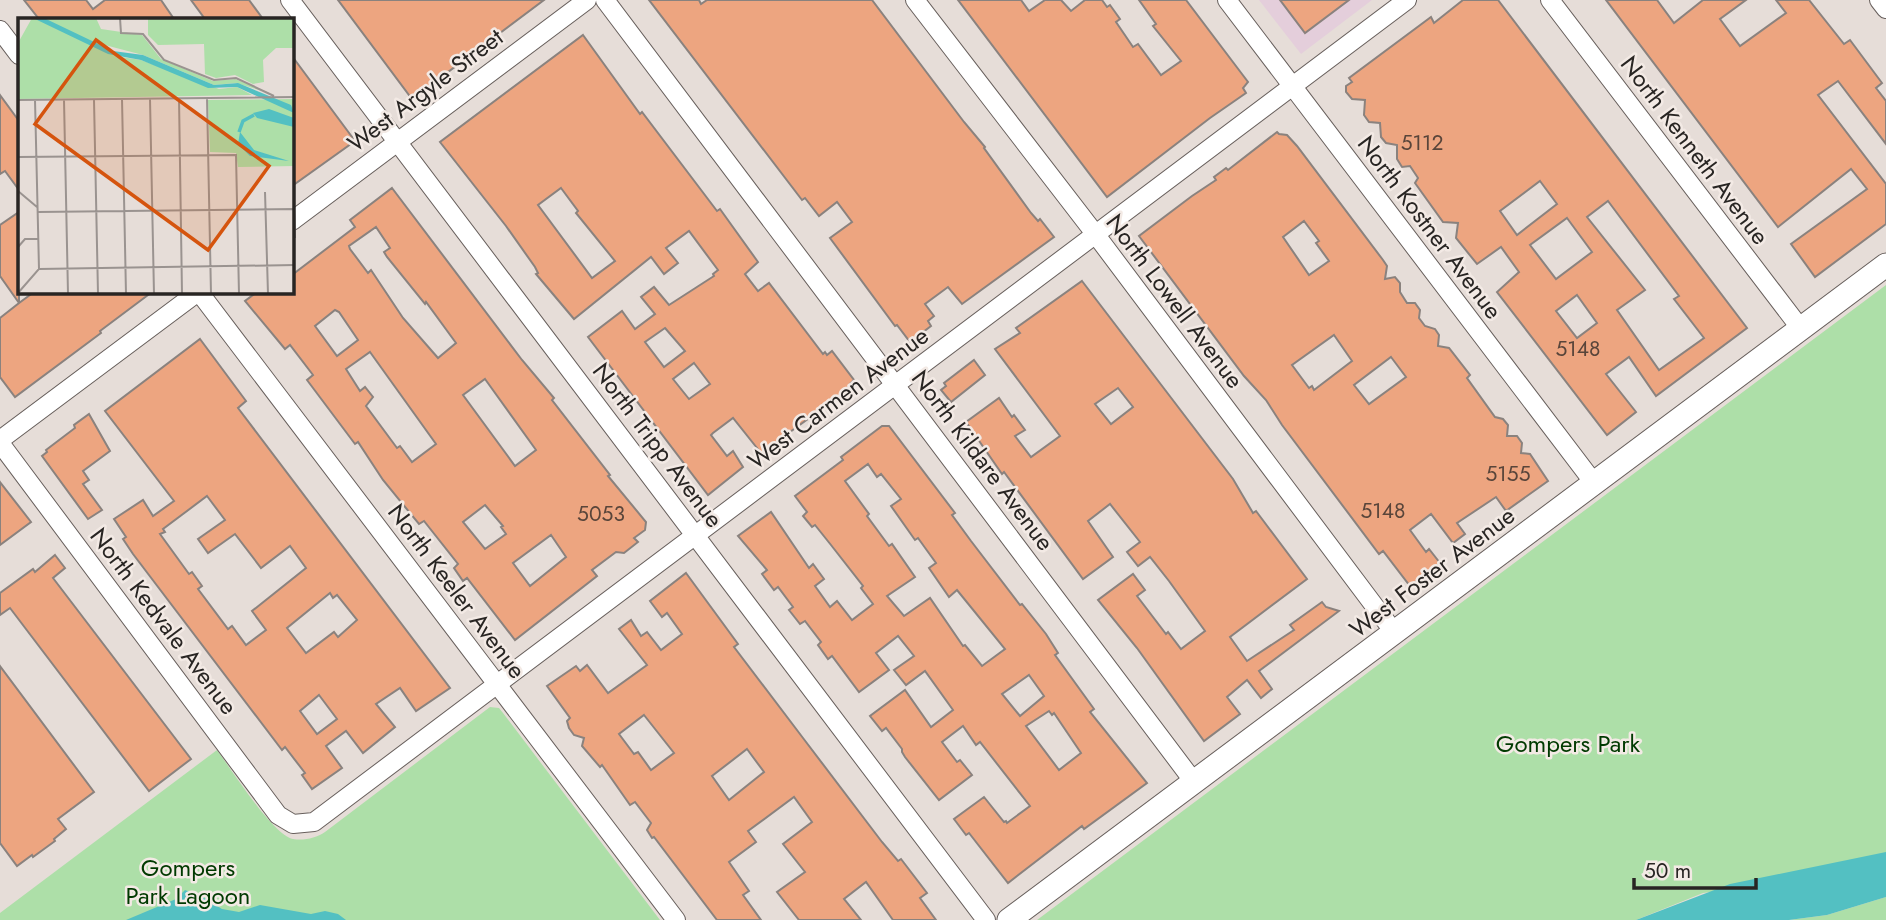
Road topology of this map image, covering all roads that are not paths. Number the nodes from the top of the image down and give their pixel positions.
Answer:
1 (290, 0) edge
2 (587, 0) edge
3 (606, 0) edge
4 (915, 0) edge
5 (1227, 0) edge
6 (1407, 0) edge
7 (1550, 0) edge
8 (1879, 0) edge
9 (1886, 9) edge
10 (0, 30) edge
11 (18, 54) edge
12 (1293, 87) junction
13 (397, 141) junction
14 (294, 218) edge
15 (1096, 235) junction
16 (1886, 265) edge
17 (196, 294) edge
18 (201, 294) edge
19 (1801, 329) junction
20 (896, 385) junction
21 (0, 441) edge
22 (1594, 483) junction
23 (695, 536) junction
24 (1394, 632) junction
25 (498, 685) junction
26 (1194, 782) junction
27 (293, 824) joint
28 (676, 920) edge
29 (986, 920) edge
30 (1009, 920) edge

1 - 13 street, North Tripp Avenue
2 - 13 street, West Argyle Street
3 - 20 street, North Kildare Avenue
4 - 15 street, North Lowell Avenue
5 - 12 street, North Kostner Avenue
6 - 12 street, West Carmen Avenue
7 - 19 street, North Kenneth Avenue
8 - 9 street
10 - 11 street
12 - 15 street, West Carmen Avenue
12 - 22 street, North Kostner Avenue
13 - 14 street, West Argyle Street
13 - 23 street, North Tripp Avenue
15 - 20 street, West Carmen Avenue
15 - 24 street, North Lowell Avenue
16 - 19 main road, West Foster Avenue
17 - 21 street
18 - 25 street, North Keeler Avenue
19 - 22 main road, West Foster Avenue
20 - 23 street, West Carmen Avenue
20 - 26 street, North Kildare Avenue
21 - 27 street, North Kedvale Avenue
22 - 24 main road, West Foster Avenue
23 - 25 street, West Carmen Avenue
23 - 29 street, North Tripp Avenue
24 - 26 main road, West Foster Avenue
25 - 27 street, West Carmen Avenue
25 - 28 street, North Keeler Avenue
26 - 30 main road, West Foster Avenue

